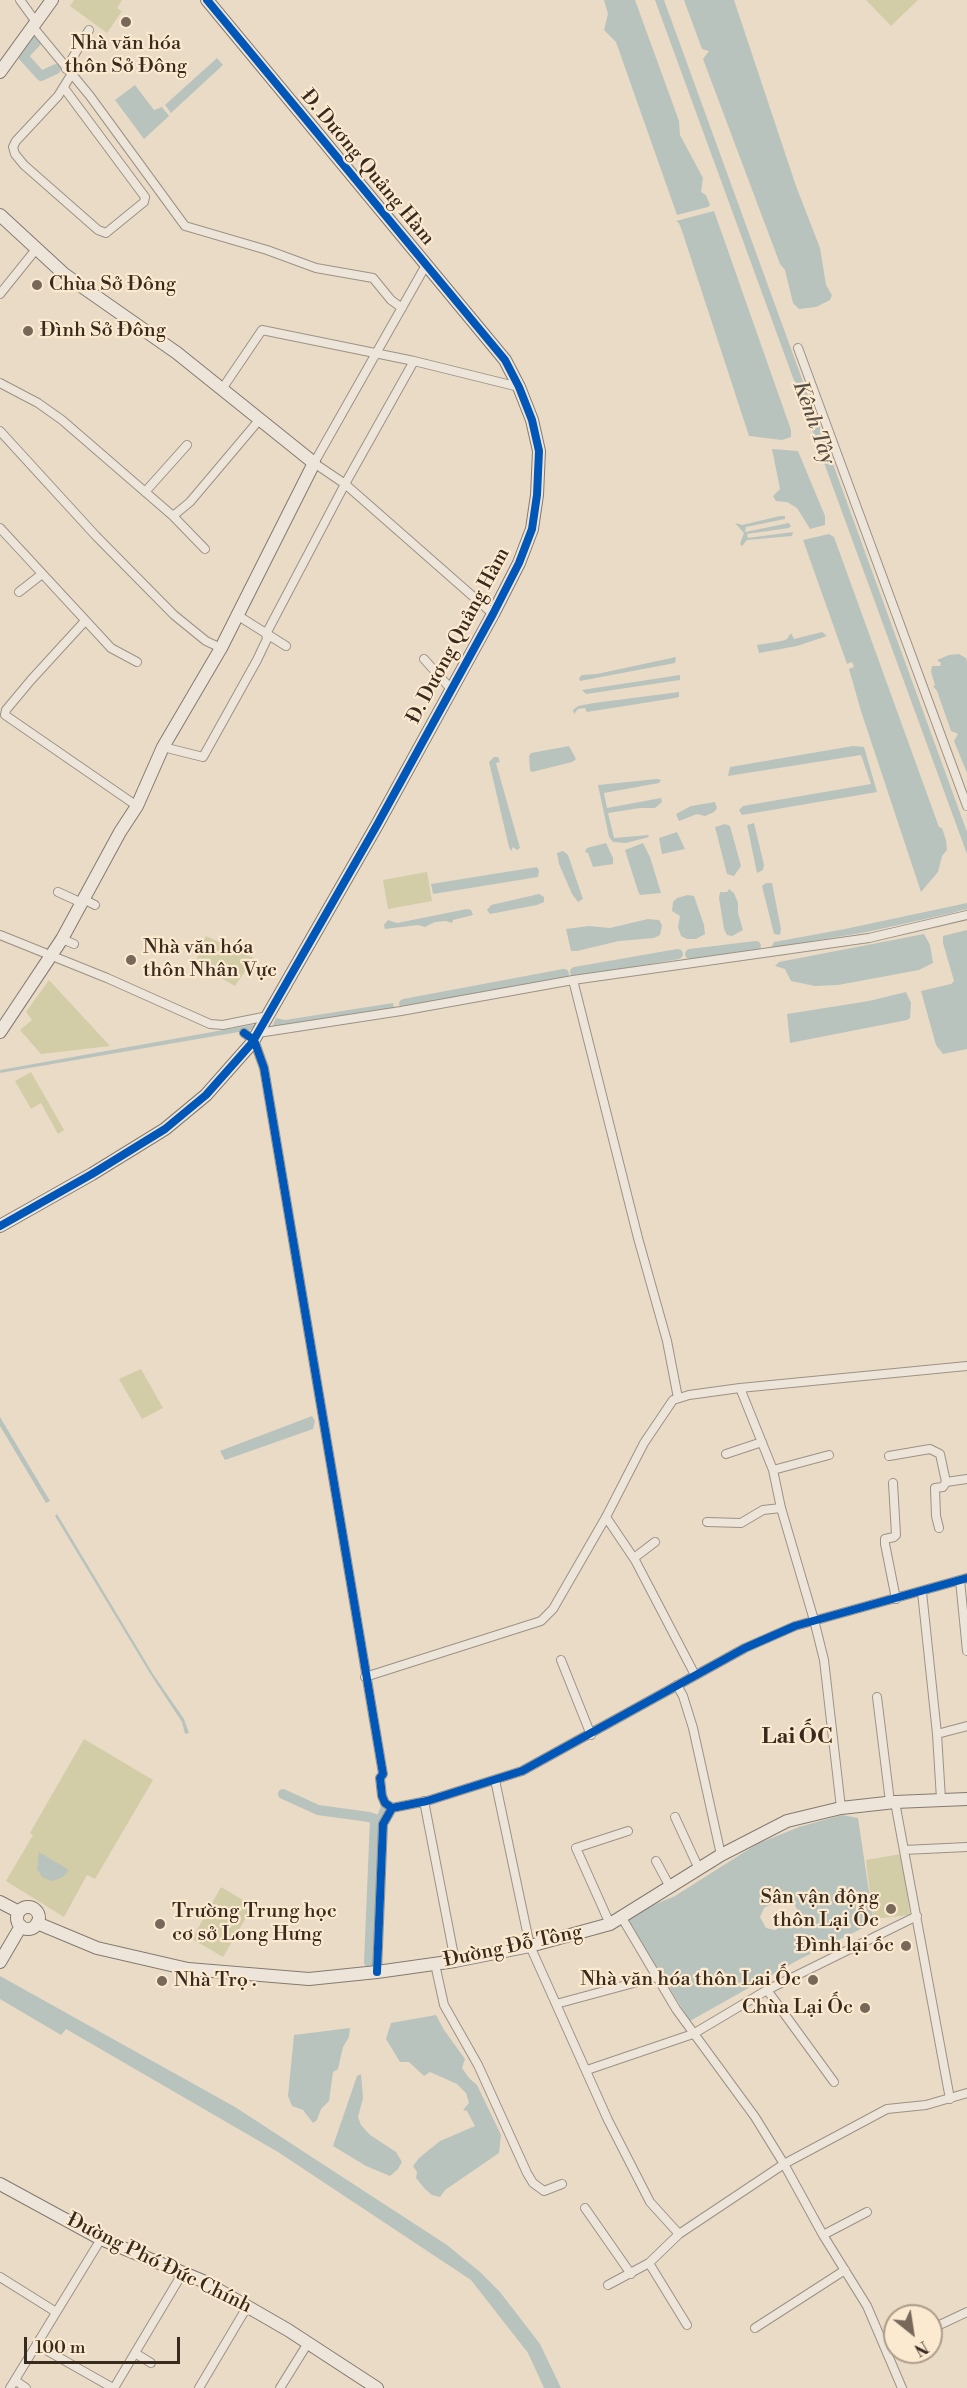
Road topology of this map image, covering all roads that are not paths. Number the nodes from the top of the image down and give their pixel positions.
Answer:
1 (20, 0) edge
2 (52, 0) edge
3 (207, 0) edge
4 (35, 25) junction
5 (89, 30) dead end
6 (0, 72) edge
7 (69, 72) junction
8 (64, 88) junction
9 (0, 215) edge
10 (37, 248) junction
11 (426, 265) junction
12 (0, 294) edge
13 (402, 308) junction
14 (798, 348) dead end
15 (378, 353) junction
16 (414, 361) junction
17 (0, 382) edge
18 (519, 387) junction
19 (222, 389) junction
20 (260, 419) junction
21 (0, 431) edge
22 (187, 445) dead end
23 (314, 463) junction
24 (345, 484) junction
25 (145, 492) junction
26 (172, 516) junction
27 (0, 528) edge
28 (205, 549) dead end
29 (42, 574) junction
30 (19, 592) dead end
31 (237, 615) junction
32 (493, 615) junction
33 (85, 621) junction
34 (267, 634) junction
35 (286, 646) dead end
36 (221, 648) junction
37 (424, 659) dead end
38 (137, 662) dead end
39 (451, 689) junction
40 (3, 714) edge
41 (163, 747) junction
42 (137, 806) junction
43 (967, 806) edge
44 (58, 892) dead end
45 (87, 903) junction
46 (967, 915) edge
47 (0, 935) edge
48 (51, 957) junction
49 (573, 980) junction
50 (269, 1016) junction
51 (0, 1032) edge
52 (252, 1035) junction
53 (0, 1226) edge
54 (967, 1366) edge
55 (740, 1388) junction
56 (678, 1398) junction
57 (762, 1442) junction
58 (726, 1454) dead end
59 (829, 1455) dead end
60 (889, 1456) dead end
61 (773, 1470) junction
62 (967, 1479) edge
63 (946, 1482) junction
64 (892, 1483) dead end
65 (781, 1508) junction
66 (606, 1517) junction
67 (707, 1522) dead end
68 (939, 1528) dead end
69 (655, 1542) dead end
70 (634, 1558) junction
71 (964, 1579) edge
72 (922, 1592) junction
73 (896, 1599) junction
74 (814, 1620) junction
75 (967, 1651) edge
76 (561, 1660) dead end
77 (695, 1675) junction
78 (365, 1677) junction
79 (677, 1685) junction
80 (877, 1697) dead end
81 (967, 1726) edge
82 (937, 1734) junction
83 (591, 1735) junction
84 (495, 1780) junction
85 (941, 1799) junction
86 (967, 1799) edge
87 (424, 1801) junction
88 (893, 1802) junction
89 (392, 1808) junction
90 (841, 1808) junction
91 (675, 1817) dead end
92 (628, 1831) dead end
93 (967, 1847) edge
94 (904, 1850) junction
95 (721, 1855) junction
96 (656, 1861) dead end
97 (699, 1869) junction
98 (669, 1887) junction
99 (0, 1902) edge
100 (19, 1912) junction
101 (917, 1916) junction
102 (616, 1921) junction
103 (37, 1923) junction
104 (21, 1926) junction
105 (530, 1946) junction
106 (455, 1961) junction
107 (0, 1962) edge
108 (435, 1964) junction
109 (377, 1972) junction
110 (656, 1977) junction
111 (767, 1990) junction
112 (555, 2004) junction
113 (693, 2034) junction
114 (587, 2070) junction
115 (834, 2082) dead end
116 (967, 2093) edge
117 (950, 2099) junction
118 (784, 2164) junction
119 (0, 2184) edge
120 (562, 2184) dead end
121 (585, 2208) dead end
122 (867, 2212) dead end
123 (679, 2234) junction
124 (823, 2235) junction
125 (101, 2239) junction
126 (649, 2263) junction
127 (845, 2270) junction
128 (182, 2274) junction
129 (631, 2274) junction
130 (0, 2277) edge
131 (608, 2285) dead end
132 (248, 2307) junction
133 (56, 2312) junction
134 (967, 2312) edge
135 (943, 2323) edge
136 (687, 2325) dead end
137 (755, 2328) dead end
138 (883, 2334) edge
139 (308, 2343) junction
140 (37, 2345) junction
141 (135, 2353) junction
142 (151, 2363) dead end
143 (895, 2364) edge
144 (13, 2384) edge
145 (26, 2388) edge
146 (113, 2388) edge
147 (200, 2388) edge
148 (280, 2388) edge
149 (376, 2388) edge
150 (902, 2388) edge

1 - 4 street
2 - 4 main road
3 - 11 main road, Đ. Dương Quảng Hàm
4 - 6 main road
4 - 7 street
5 - 7 street
7 - 8 street
7 - 13 street
8 - 8 street
9 - 10 main road
10 - 12 street
10 - 19 main road
11 - 13 street
11 - 18 main road, Đ. Dương Quảng Hàm
13 - 15 street
14 - 43 street
15 - 16 street
15 - 19 street
15 - 23 street
16 - 18 street
16 - 24 street
17 - 25 street
18 - 32 main road, Đ. Dương Quảng Hàm
19 - 20 main road
20 - 23 main road
20 - 26 street
21 - 36 street
22 - 25 street
23 - 24 street
23 - 31 main road
24 - 32 street
24 - 34 street
25 - 26 street
26 - 28 street
27 - 29 street
29 - 30 street
29 - 33 street
31 - 34 street
31 - 36 main road
32 - 39 main road, Đ. Dương Quảng Hàm
33 - 38 street
33 - 40 street
34 - 35 street
34 - 41 street
36 - 41 main road
37 - 39 street
39 - 50 main road, Đ. Dương Quảng Hàm
40 - 42 street
41 - 42 main road
42 - 45 main road
44 - 45 street
45 - 48 main road
46 - 49 street
47 - 48 street
48 - 50 street
48 - 51 main road
49 - 52 street
49 - 56 street
50 - 52 main road, Đ. Dương Quảng Hàm
52 - 53 main road, Đ. Dương Quảng Hàm
52 - 78 street
54 - 55 street
55 - 56 street
55 - 57 street
56 - 66 street
57 - 58 street
57 - 61 street
59 - 61 street
60 - 63 street
61 - 65 street
62 - 63 street
63 - 68 street
64 - 73 street
65 - 67 street
65 - 74 street
66 - 70 street
66 - 78 street
69 - 70 street
70 - 77 street
71 - 72 street
71 - 75 street
72 - 73 street
72 - 82 street
73 - 74 street
74 - 77 street
74 - 90 street
76 - 83 street
77 - 79 street
78 - 89 street
79 - 83 street
79 - 95 street
80 - 88 street
81 - 82 street
82 - 85 street
83 - 84 street
84 - 87 street
84 - 105 street
85 - 86 main road, Đường Đỗ Tông
85 - 88 main road, Đường Đỗ Tông
87 - 89 street
87 - 106 street
88 - 90 main road, Đường Đỗ Tông
88 - 94 street
89 - 109 street
90 - 95 main road, Đường Đỗ Tông
91 - 97 street
92 - 102 street
93 - 94 street
94 - 101 street
95 - 97 main road, Đường Đỗ Tông
96 - 98 street
97 - 98 main road, Đường Đỗ Tông
98 - 102 main road, Đường Đỗ Tông
99 - 100 main road
100 - 103 main road
100 - 104 main road
101 - 111 street
101 - 117 street
102 - 105 main road, Đường Đỗ Tông
102 - 110 street
103 - 104 main road
103 - 109 main road, Đường Đỗ Tông
104 - 107 main road
105 - 106 main road, Đường Đỗ Tông
105 - 112 street
106 - 108 main road, Đường Đỗ Tông
108 - 109 main road, Đường Đỗ Tông
108 - 120 street
110 - 112 street
110 - 113 street
111 - 113 street
111 - 115 street
112 - 114 street
113 - 114 street
113 - 118 street
114 - 123 street
116 - 117 street
117 - 118 street
118 - 123 street
118 - 124 street
119 - 125 main road, Đường Phó Đức Chính
121 - 129 street
122 - 124 street
123 - 126 street
124 - 127 street
125 - 128 main road, Đường Phó Đức Chính
125 - 133 street
126 - 129 street
126 - 136 street
127 - 137 street
127 - 138 street
128 - 132 main road, Đường Phó Đức Chính
128 - 141 street
129 - 131 street
130 - 133 street
132 - 139 main road, Đường Phó Đức Chính
132 - 147 street
133 - 140 street
134 - 135 street
139 - 148 street
139 - 149 main road, Đường Phó Đức Chính
140 - 144 street
140 - 146 street
141 - 142 street
141 - 146 street
143 - 150 street
144 - 145 street

